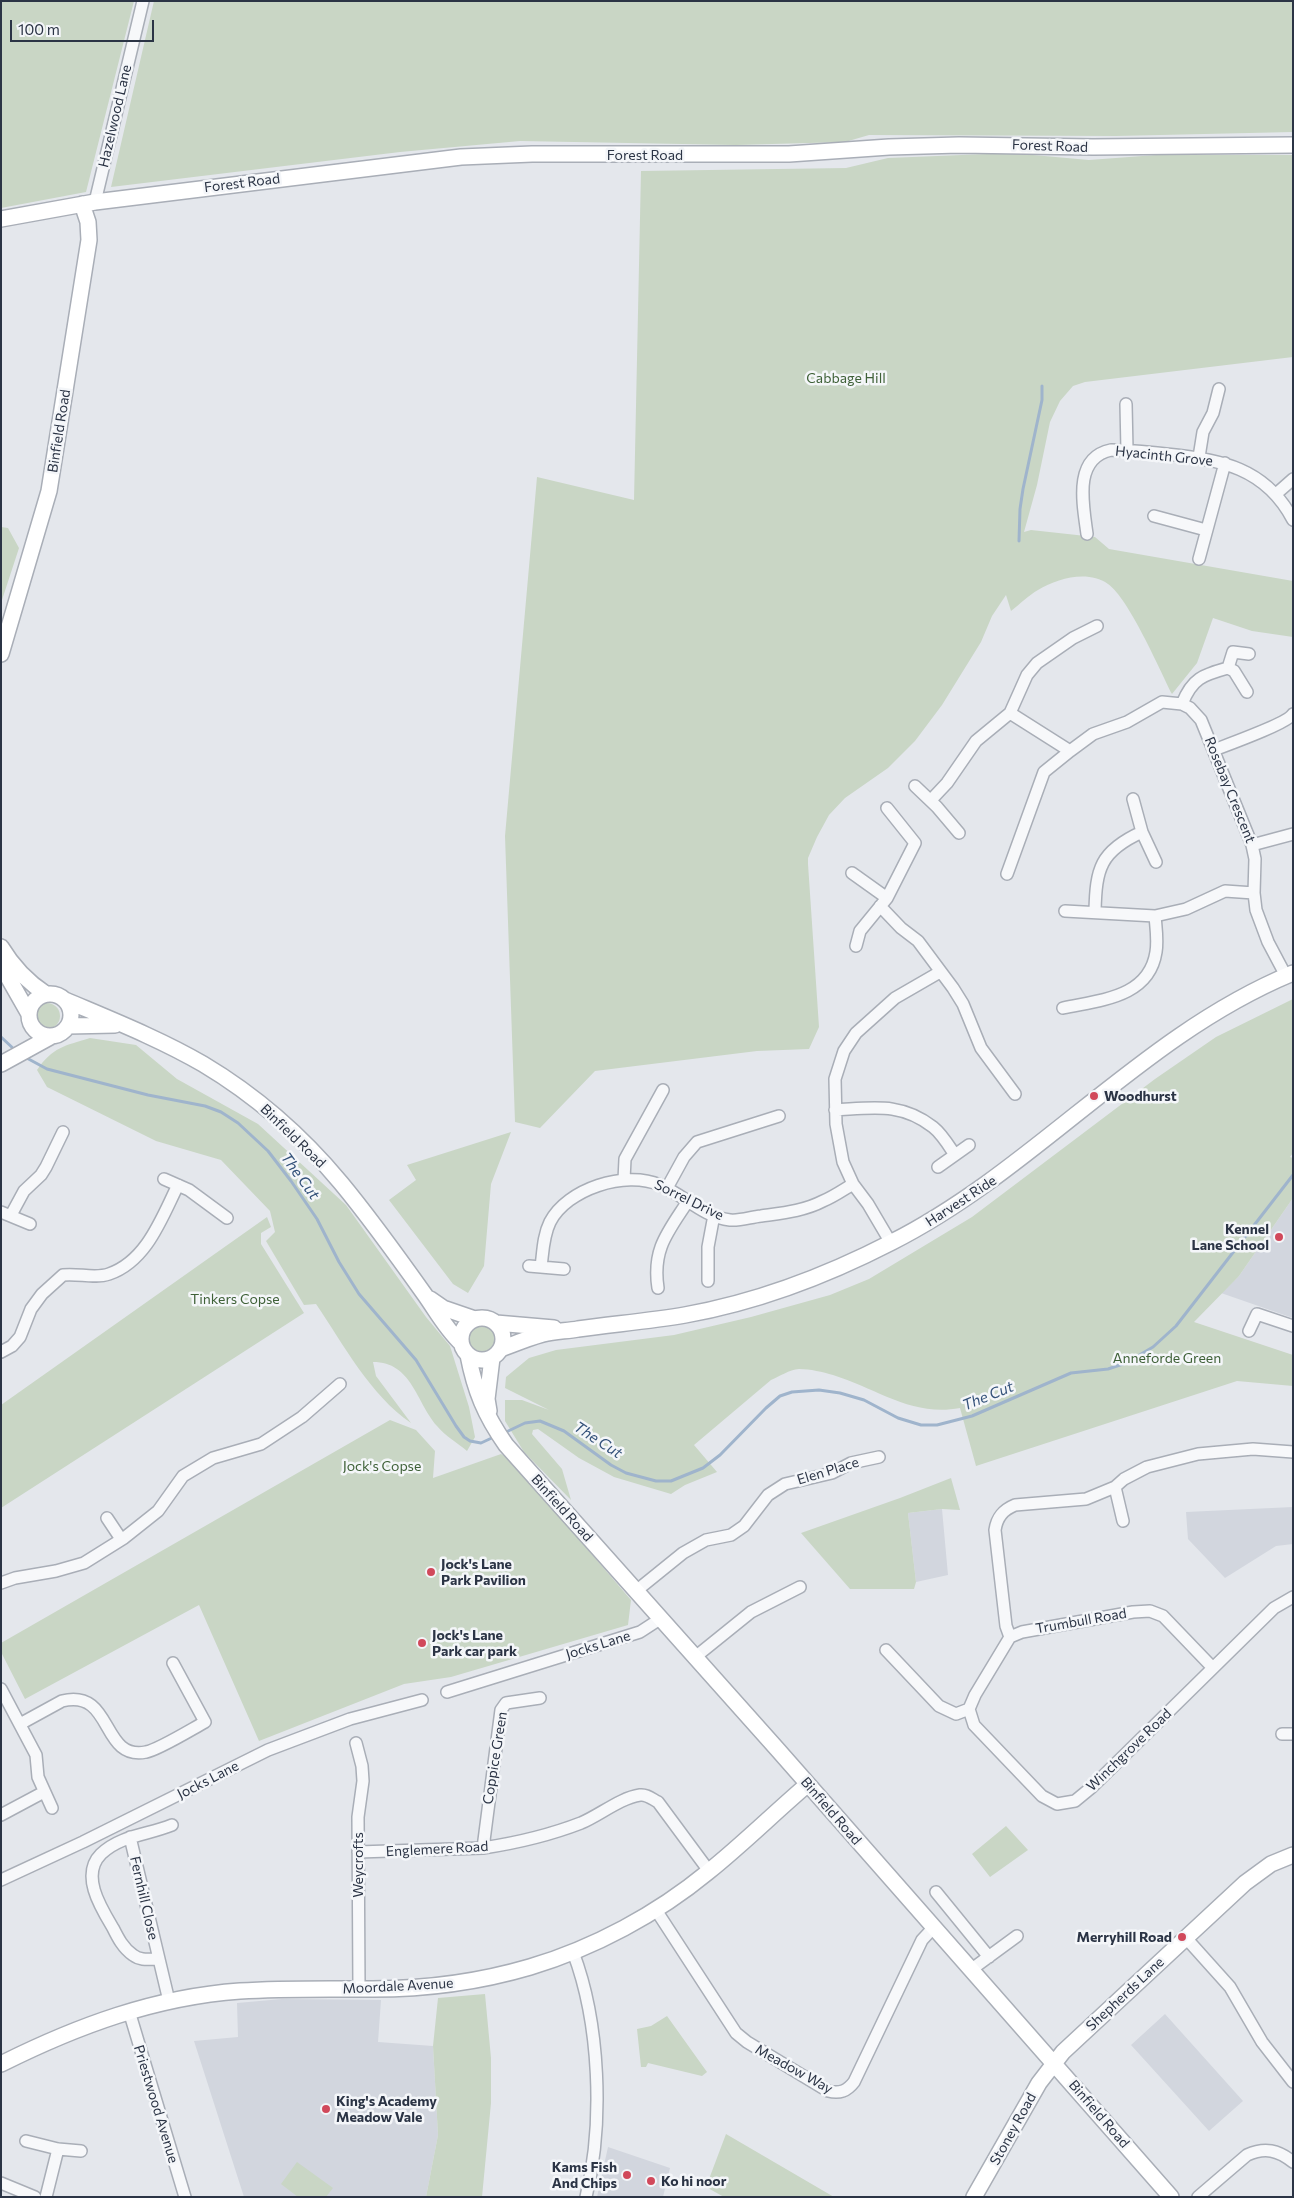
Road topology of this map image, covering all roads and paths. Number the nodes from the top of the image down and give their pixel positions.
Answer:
1 (143, 1) edge
2 (1293, 145) edge
3 (88, 203) junction
4 (1, 218) edge
5 (1218, 389) dead end
6 (1126, 404) dead end
7 (1127, 450) junction
8 (1199, 457) junction
9 (1225, 463) junction
10 (1293, 479) edge
11 (1276, 494) junction
12 (1154, 516) dead end
13 (1293, 520) edge
14 (1206, 530) junction
15 (1087, 534) dead end
16 (1199, 559) dead end
17 (1097, 626) dead end
18 (1, 654) edge
19 (1249, 654) dead end
20 (1228, 668) junction
21 (1247, 692) dead end
22 (1182, 704) junction
23 (1010, 713) junction
24 (1292, 717) edge
25 (1214, 750) junction
26 (1070, 751) junction
27 (915, 786) dead end
28 (1133, 799) dead end
29 (931, 800) junction
30 (887, 808) dead end
31 (1142, 832) junction
32 (959, 833) dead end
33 (1293, 834) edge
34 (1252, 845) junction
35 (1156, 862) dead end
36 (852, 874) dead end
37 (1007, 874) dead end
38 (1254, 893) junction
39 (883, 902) junction
40 (1064, 911) dead end
41 (1095, 911) junction
42 (1155, 916) junction
43 (856, 946) dead end
44 (1, 947) edge
45 (1, 965) edge
46 (940, 972) junction
47 (1290, 975) edge
48 (46, 994) junction
49 (65, 1000) junction
50 (1063, 1008) dead end
51 (29, 1018) junction
52 (68, 1026) junction
53 (122, 1026) junction
54 (52, 1036) junction
55 (26, 1045) junction
56 (6, 1061) edge
57 (663, 1090) dead end
58 (1015, 1094) dead end
59 (835, 1110) junction
60 (778, 1116) dead end
61 (63, 1132) dead end
62 (969, 1145) dead end
63 (955, 1155) junction
64 (938, 1167) dead end
65 (164, 1179) dead end
66 (624, 1180) junction
67 (853, 1184) junction
68 (178, 1185) junction
69 (667, 1188) junction
70 (688, 1201) junction
71 (6, 1213) edge
72 (714, 1215) junction
73 (228, 1218) dead end
74 (30, 1224) dead end
75 (891, 1243) junction
76 (529, 1266) dead end
77 (541, 1267) junction
78 (564, 1269) dead end
79 (708, 1281) dead end
80 (658, 1288) dead end
81 (425, 1295) junction
82 (475, 1319) junction
83 (496, 1323) junction
84 (1293, 1326) edge
85 (583, 1328) junction
86 (1249, 1331) dead end
87 (464, 1349) junction
88 (1, 1352) edge
89 (496, 1354) junction
90 (340, 1384) dead end
91 (491, 1424) junction
92 (1293, 1452) edge
93 (879, 1457) dead end
94 (1116, 1487) junction
95 (107, 1518) dead end
96 (1123, 1521) dead end
97 (122, 1540) junction
98 (1, 1583) edge
99 (800, 1588) dead end
100 (636, 1590) junction
101 (1293, 1598) edge
102 (660, 1619) junction
103 (1010, 1637) junction
104 (886, 1650) dead end
105 (694, 1658) junction
106 (173, 1663) dead end
107 (1213, 1668) junction
108 (1, 1690) edge
109 (446, 1692) dead end
110 (540, 1698) dead end
111 (422, 1700) dead end
112 (970, 1709) junction
113 (20, 1724) junction
114 (356, 1743) dead end
115 (808, 1784) junction
116 (44, 1792) junction
117 (52, 1808) dead end
118 (1, 1815) edge
119 (174, 1825) dead end
120 (130, 1837) junction
121 (483, 1848) junction
122 (358, 1852) junction
123 (1293, 1855) edge
124 (709, 1871) junction
125 (1, 1880) edge
126 (936, 1892) dead end
127 (656, 1910) junction
128 (934, 1927) junction
129 (1017, 1936) dead end
130 (1186, 1938) junction
131 (573, 1952) junction
132 (989, 1957) junction
133 (158, 1959) junction
134 (972, 1969) junction
135 (359, 1989) junction
136 (169, 2001) junction
137 (128, 2011) junction
138 (1054, 2063) junction
139 (1, 2064) edge
140 (1293, 2082) edge
141 (26, 2141) dead end
142 (58, 2149) junction
143 (81, 2150) dead end
144 (1293, 2162) edge
145 (1, 2183) edge
146 (35, 2197) edge
147 (46, 2197) edge
148 (185, 2197) edge
149 (586, 2197) edge
150 (974, 2197) edge
151 (1172, 2197) edge
152 (1198, 2197) edge

1 - 3 street, Hazelwood Lane
2 - 3 main road, Forest Road
3 - 4 main road, Forest Road
3 - 18 main road, Binfield Road
5 - 8 street
6 - 7 street
7 - 8 street, Hyacinth Grove
7 - 15 street, Hyacinth Grove
8 - 9 street, Hyacinth Grove
9 - 11 street, Hyacinth Grove
9 - 14 street
10 - 11 street
11 - 13 street, Hyacinth Grove
12 - 14 street
14 - 16 street
17 - 23 street
19 - 20 street
20 - 21 street
20 - 22 street
22 - 25 street, Rosebay Crescent
22 - 26 street
23 - 26 street
23 - 29 street
24 - 25 street
25 - 34 street, Rosebay Crescent
26 - 37 street
27 - 29 street
28 - 31 street
29 - 32 street
30 - 39 street
31 - 35 street
31 - 41 street
33 - 34 street
34 - 38 street, Rosebay Crescent
36 - 39 street
38 - 42 street
38 - 47 street, Rosebay Crescent
39 - 43 street
39 - 46 street
40 - 41 street
41 - 42 street
42 - 50 street
44 - 48 main road
45 - 51 main road
46 - 58 street
46 - 59 street
47 - 75 main road, Harvest Ride
48 - 49 main road
48 - 51 main road
49 - 52 main road
49 - 53 main road, Binfield Road
51 - 54 main road
51 - 55 main road
52 - 53 main road, Binfield Road
52 - 54 main road
53 - 81 main road, Binfield Road
54 - 55 main road
55 - 56 main road
57 - 66 street
59 - 63 street
59 - 67 street
60 - 69 street
61 - 71 street
62 - 63 street
63 - 64 street
65 - 68 street
66 - 69 street, Sorrel Drive
66 - 77 street, Sorrel Drive
67 - 72 street, Sorrel Drive
67 - 75 street
68 - 73 street
68 - 88 street
69 - 70 street, Sorrel Drive
70 - 72 street, Sorrel Drive
70 - 80 street
71 - 74 street
72 - 79 street
75 - 85 main road, Harvest Ride
76 - 77 street
77 - 78 street
81 - 82 main road, Binfield Road
81 - 87 main road, Binfield Road
82 - 83 main road
82 - 87 main road
83 - 85 main road, Harvest Ride
83 - 89 main road
84 - 86 street
85 - 89 main road, Harvest Ride
87 - 89 main road
87 - 91 main road, Binfield Road
89 - 91 main road, Binfield Road
90 - 97 street
91 - 100 main road, Binfield Road
92 - 94 street
93 - 100 street, Elen Place
94 - 96 street
94 - 103 street
95 - 97 street
97 - 98 street
99 - 105 street
100 - 102 main road, Binfield Road
101 - 107 street, Winchgrove Road
102 - 105 main road, Binfield Road
102 - 109 street, Jocks Lane
103 - 107 street, Trumbull Road
103 - 112 street
104 - 112 street
105 - 115 main road, Binfield Road
106 - 113 street
107 - 112 street, Winchgrove Road
108 - 113 street
110 - 121 street, Coppice Green
111 - 125 street, Jocks Lane
113 - 116 street
114 - 122 street, Weycrofts
115 - 124 main road, Moordale Avenue
115 - 128 main road, Binfield Road
116 - 117 street
116 - 118 street
119 - 120 street, Fernhill Close
120 - 133 street, Fernhill Close
120 - 133 street, Fernhill Close
121 - 122 street, Englemere Road
121 - 124 street, Englemere Road
122 - 135 street, Weycrofts
123 - 130 main road, Shepherds Lane
124 - 127 main road, Moordale Avenue
126 - 132 street
127 - 128 street, Meadow Way
127 - 131 main road, Moordale Avenue
128 - 134 main road, Binfield Road
129 - 132 street
130 - 138 main road, Shepherds Lane
130 - 140 street
131 - 135 main road, Moordale Avenue
131 - 149 street
132 - 134 street
133 - 136 street, Fernhill Close
134 - 138 main road, Binfield Road
135 - 136 main road, Moordale Avenue
136 - 137 main road, Moordale Avenue
137 - 139 main road, Moordale Avenue
137 - 148 street, Priestwood Avenue
138 - 150 main road, Stoney Road
138 - 151 main road, Binfield Road
141 - 142 street
142 - 143 street
142 - 147 street
144 - 152 street
145 - 146 street

